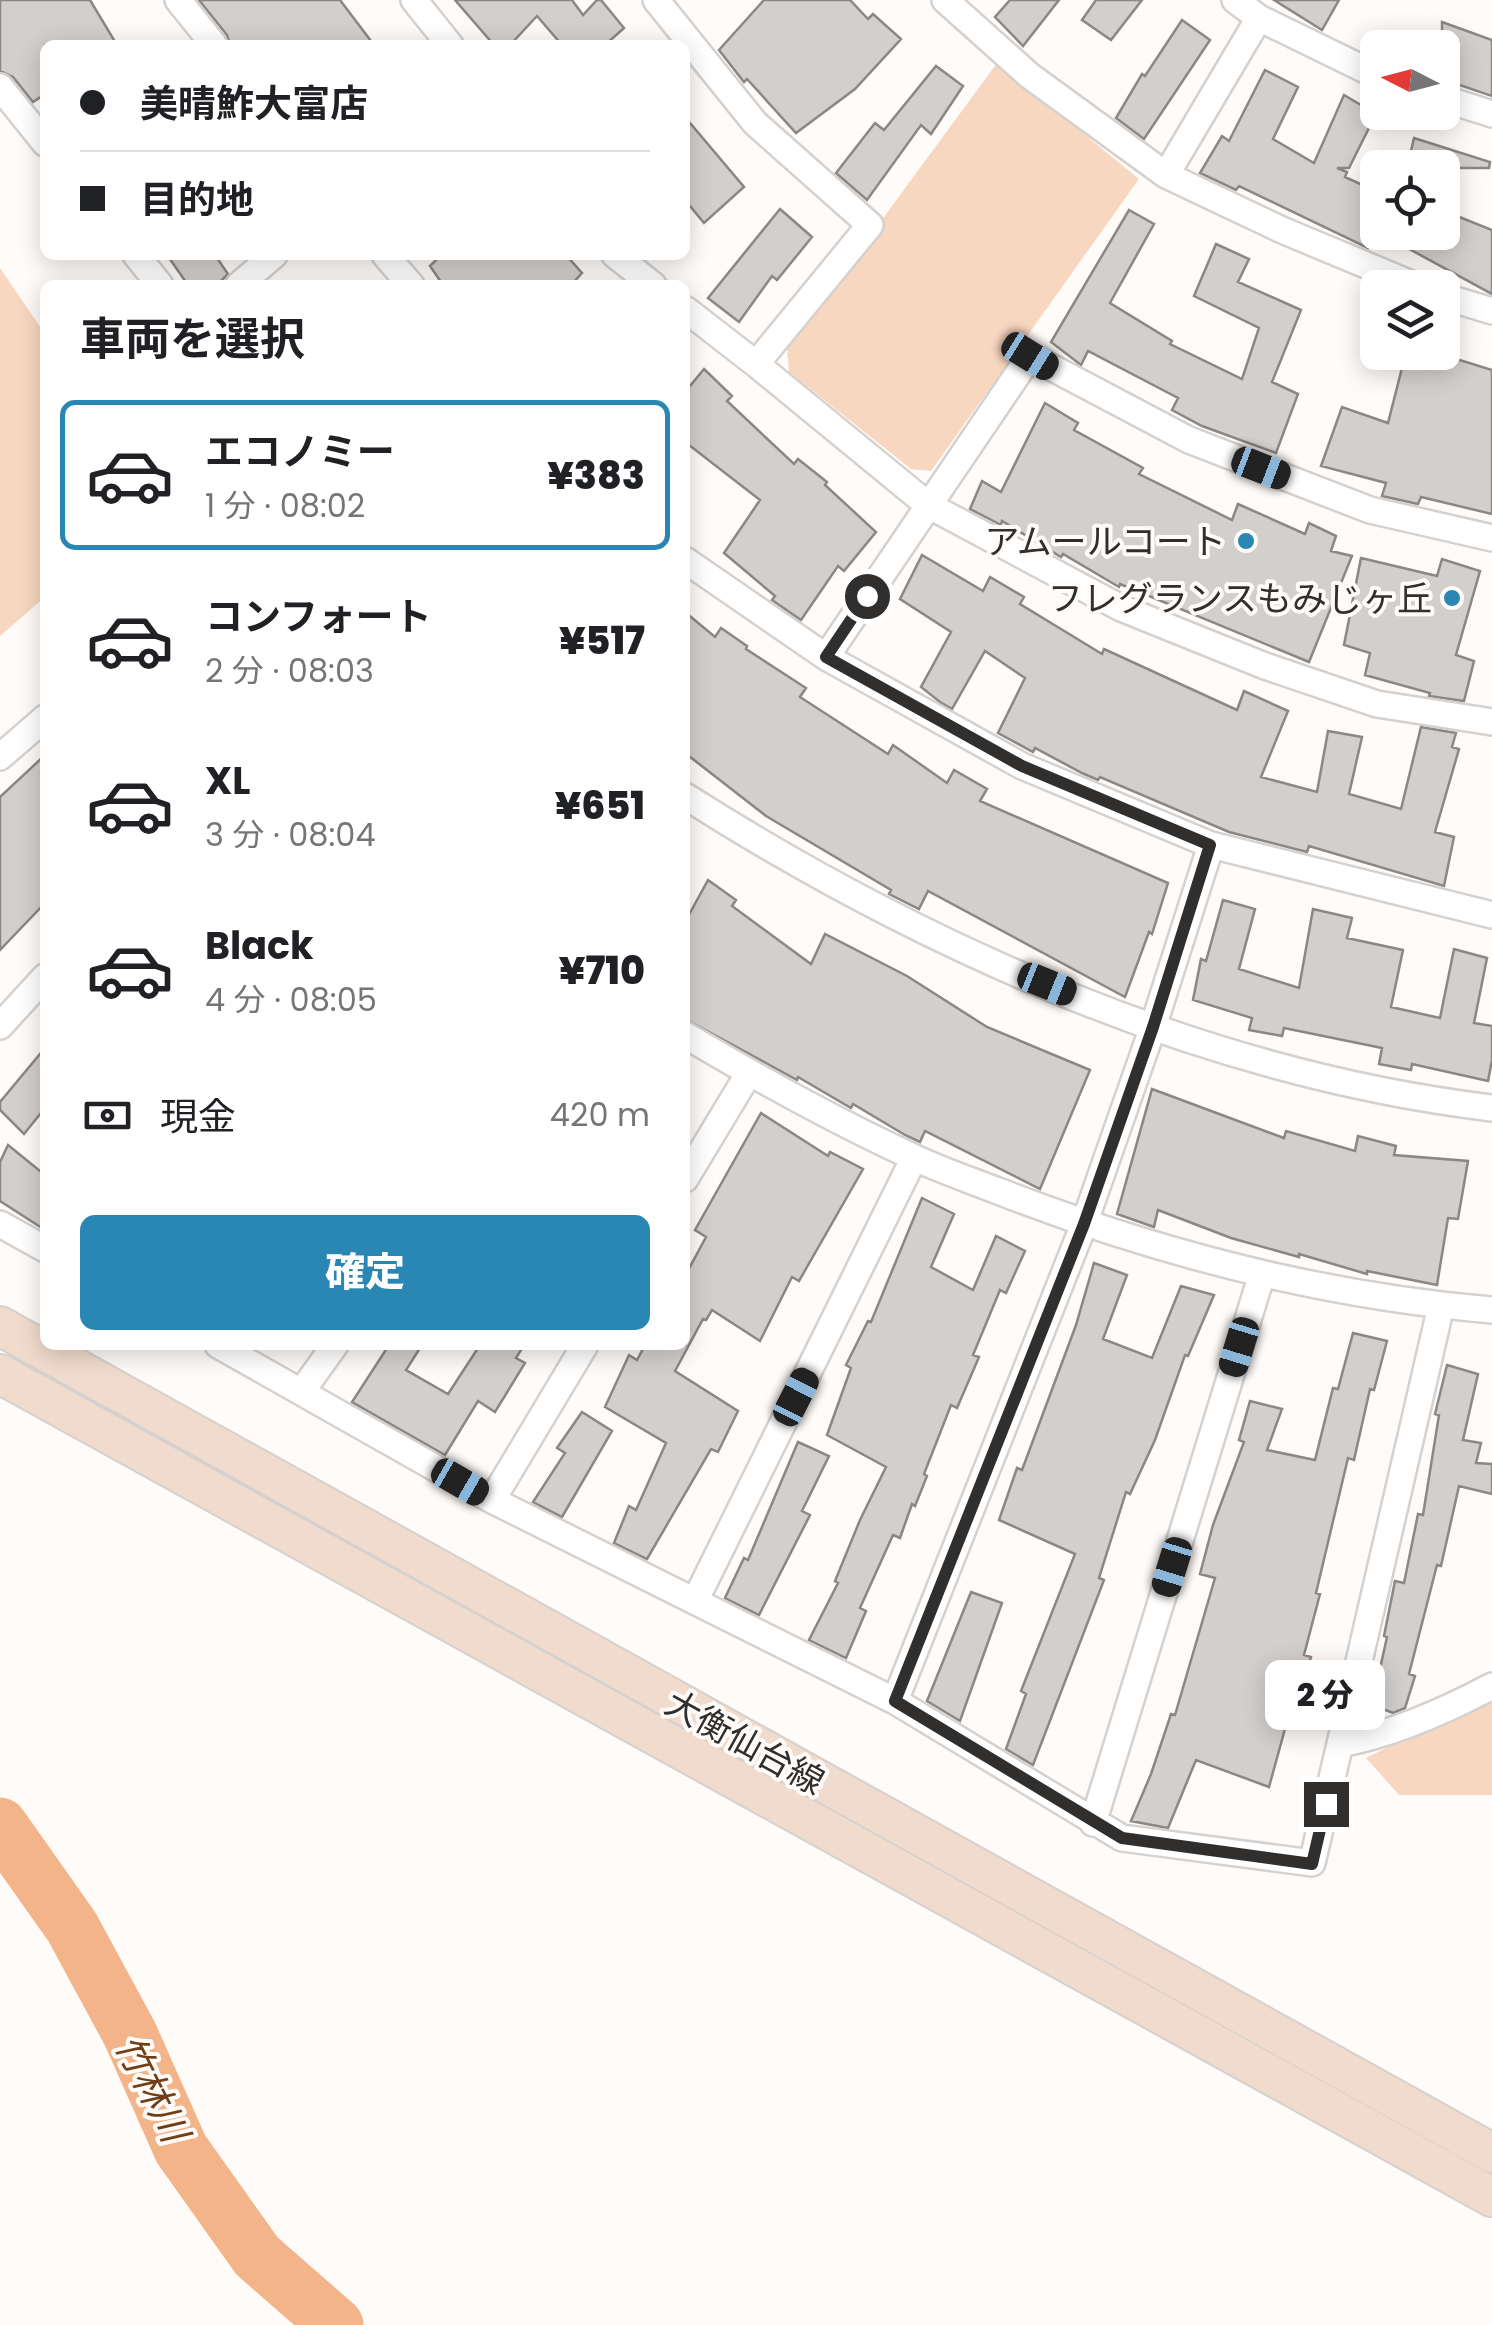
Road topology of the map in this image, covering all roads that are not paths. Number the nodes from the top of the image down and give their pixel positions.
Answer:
1 (178, 0) edge
2 (414, 0) edge
3 (656, 0) edge
4 (945, 0) edge
5 (1236, 0) edge
6 (1258, 18) junction
7 (210, 40) edge
8 (446, 40) edge
9 (688, 40) edge
10 (690, 43) edge
11 (1360, 67) edge
12 (0, 87) edge
13 (1460, 104) edge
14 (1492, 114) edge
15 (40, 137) edge
16 (1166, 175) junction
17 (140, 260) edge
18 (268, 260) edge
19 (389, 260) edge
20 (621, 260) edge
21 (1378, 270) edge
22 (156, 280) edge
23 (245, 280) edge
24 (407, 280) edge
25 (647, 280) edge
26 (1460, 302) edge
27 (1492, 312) edge
28 (690, 314) edge
29 (756, 364) junction
30 (928, 505) junction
31 (1492, 538) edge
32 (690, 563) edge
33 (826, 657) junction
34 (40, 722) edge
35 (1492, 722) edge
36 (0, 757) edge
37 (690, 799) edge
38 (1210, 845) junction
39 (1492, 916) edge
40 (40, 982) edge
41 (0, 1026) edge
42 (1153, 1027) junction
43 (690, 1038) edge
44 (749, 1073) junction
45 (1492, 1108) edge
46 (914, 1158) junction
47 (690, 1171) edge
48 (0, 1224) edge
49 (1084, 1224) junction
50 (40, 1246) edge
51 (1262, 1274) junction
52 (1442, 1306) junction
53 (1492, 1310) edge
54 (0, 1326) edge
55 (40, 1348) edge
56 (43, 1350) edge
57 (227, 1350) edge
58 (331, 1350) edge
59 (582, 1350) edge
60 (0, 1374) edge
61 (302, 1392) junction
62 (492, 1500) junction
63 (695, 1601) junction
64 (1492, 1686) edge
65 (895, 1701) junction
66 (1340, 1744) junction
67 (1094, 1824) junction
68 (1492, 2153) edge
69 (1492, 2198) edge

1 - 7 street
2 - 8 street
3 - 9 street
4 - 16 street
5 - 6 street
6 - 11 street
6 - 16 street
10 - 29 street
12 - 15 street
13 - 14 street
16 - 21 street
17 - 22 street
18 - 23 street
19 - 24 street
20 - 25 street
26 - 27 street
28 - 29 street
29 - 30 street
30 - 31 street
30 - 33 street
30 - 35 street
32 - 33 street
33 - 38 street
34 - 36 street
37 - 42 street
38 - 39 street
38 - 42 street
40 - 41 street
42 - 45 street
42 - 49 street
43 - 44 street
44 - 46 street
44 - 47 street
46 - 49 street
46 - 63 street
48 - 50 street
49 - 51 street
49 - 65 street
51 - 52 street
51 - 67 street
52 - 53 street
52 - 66 street
54 - 55 main road, 大衡仙台線
56 - 68 main road, 大衡仙台線
57 - 61 street
58 - 61 street
59 - 62 street
60 - 69 main road, 大衡仙台線
61 - 62 street
62 - 63 street
63 - 65 street
64 - 66 street
65 - 67 street
66 - 67 street

